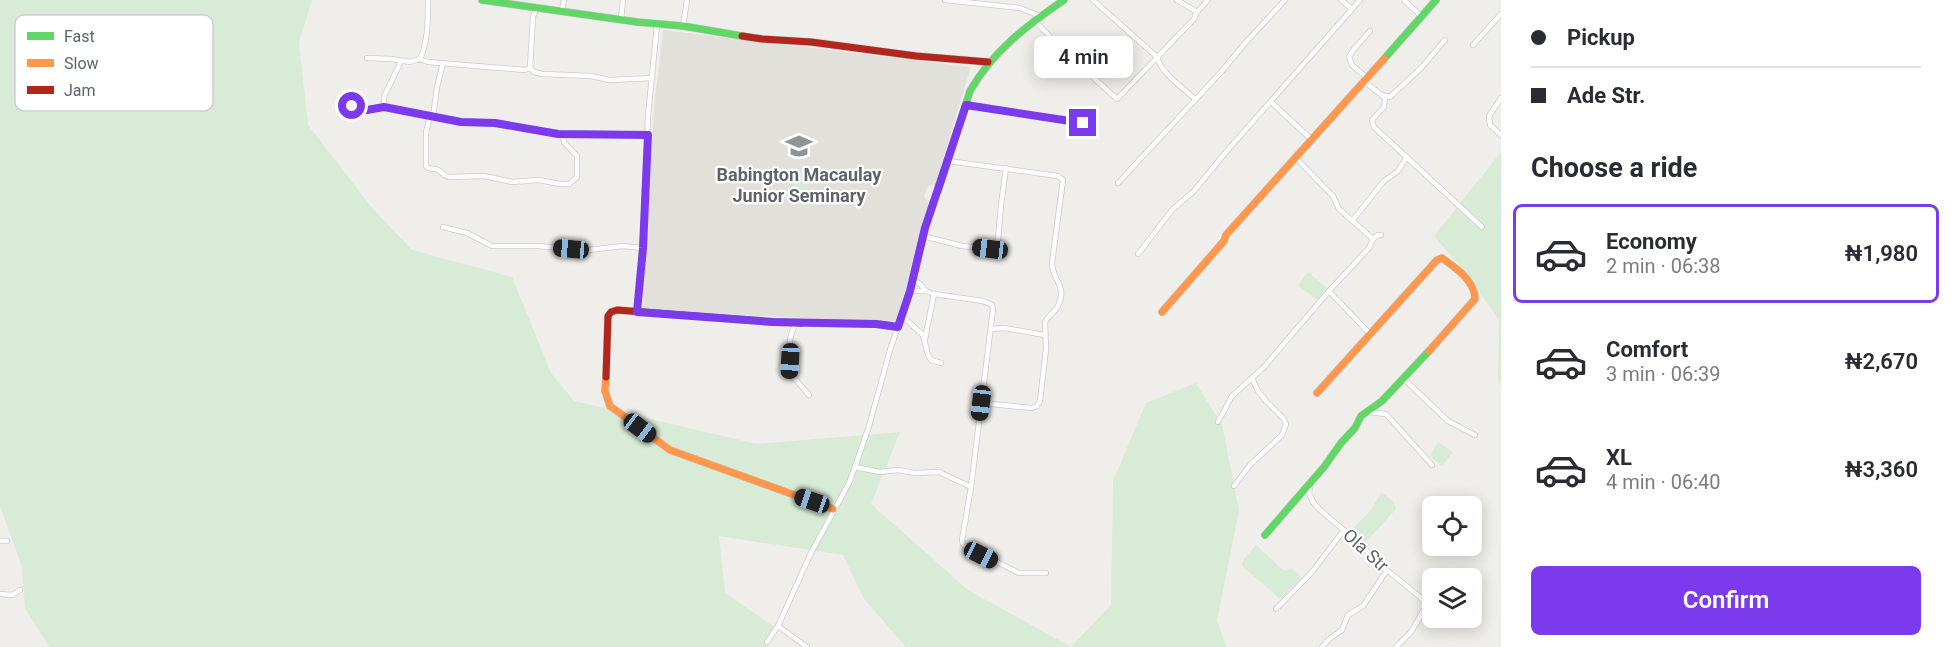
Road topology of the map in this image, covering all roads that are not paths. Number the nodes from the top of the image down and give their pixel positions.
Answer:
1 (428, 0) edge
2 (482, 0) edge
3 (564, 0) edge
4 (623, 0) edge
5 (687, 0) edge
6 (945, 0) edge
7 (1064, 0) edge
8 (1093, 0) edge
9 (1177, 0) edge
10 (1208, 0) edge
11 (1285, 0) edge
12 (1341, 0) edge
13 (1360, 0) edge
14 (1404, 0) edge
15 (1436, 0) edge
16 (507, 2) edge
17 (537, 7) junction
18 (1352, 9) junction
19 (562, 10) junction
20 (1197, 12) junction
21 (1501, 14) edge
22 (1421, 16) junction
23 (1037, 18) junction
24 (621, 19) junction
25 (657, 25) junction
26 (683, 26) junction
27 (1370, 31) dead end
28 (1445, 40) dead end
29 (1473, 45) dead end
30 (1157, 57) junction
31 (367, 58) dead end
32 (420, 59) junction
33 (401, 61) junction
34 (988, 62) junction
35 (442, 63) junction
36 (530, 68) junction
37 (652, 78) junction
38 (1366, 79) junction
39 (1382, 95) junction
40 (1501, 98) edge
41 (1195, 99) junction
42 (1271, 102) junction
43 (966, 105) junction
44 (384, 107) junction
45 (339, 109) dead end
46 (432, 117) junction
47 (1096, 126) dead end
48 (561, 134) junction
49 (648, 135) junction
50 (1501, 135) edge
51 (1311, 139) junction
52 (1295, 158) junction
53 (1407, 158) junction
54 (948, 161) junction
55 (1006, 168) junction
56 (1118, 183) dead end
57 (938, 191) joint
58 (1352, 221) junction
59 (443, 227) dead end
60 (1482, 227) dead end
61 (1381, 235) dead end
62 (923, 236) junction
63 (1373, 239) junction
64 (643, 248) junction
65 (1138, 254) dead end
66 (913, 279) junction
67 (910, 291) junction
68 (926, 291) junction
69 (1329, 291) junction
70 (934, 294) junction
71 (637, 312) junction
72 (1162, 312) dead end
73 (902, 316) junction
74 (798, 322) junction
75 (898, 327) junction
76 (991, 329) junction
77 (1369, 333) junction
78 (1045, 335) junction
79 (925, 342) junction
80 (941, 363) dead end
81 (1252, 378) junction
82 (1404, 379) junction
83 (1317, 393) dead end
84 (809, 395) dead end
85 (981, 403) junction
86 (1369, 412) junction
87 (1218, 422) dead end
88 (1475, 435) dead end
89 (1432, 465) dead end
90 (855, 467) junction
91 (1310, 484) junction
92 (1234, 486) dead end
93 (971, 487) junction
94 (833, 509) junction
95 (1344, 530) junction
96 (1265, 535) dead end
97 (0, 541) edge
98 (7, 541) dead end
99 (1387, 570) junction
100 (1046, 573) dead end
101 (20, 590) dead end
102 (0, 594) edge
103 (1422, 601) edge
104 (1276, 609) dead end
105 (1422, 613) edge
106 (778, 626) junction
107 (767, 642) dead end
108 (807, 647) edge
109 (1322, 647) edge
110 (1396, 647) edge

1 - 32 street
2 - 16 street
3 - 19 street
4 - 24 street
5 - 26 street
6 - 23 street
7 - 23 street
8 - 30 street
9 - 20 street
10 - 20 street
11 - 41 street
12 - 18 street
13 - 18 street
14 - 22 street
15 - 22 street
16 - 17 street
17 - 19 street
17 - 36 street
18 - 42 street
19 - 24 street
20 - 30 street
21 - 29 street
22 - 38 street
23 - 30 street
23 - 34 street
24 - 25 street
25 - 26 street
25 - 37 street
26 - 34 street
27 - 38 street
28 - 39 street
30 - 41 street
31 - 33 street
32 - 33 street
32 - 35 street
33 - 44 street
34 - 43 street
35 - 36 street
35 - 46 street
36 - 37 street
37 - 49 street
38 - 39 street
38 - 51 street
39 - 53 street
40 - 50 street
41 - 56 street
42 - 51 street
42 - 65 street
43 - 47 street
43 - 54 street
44 - 45 street
44 - 46 street
46 - 48 street
46 - 48 street
48 - 49 street
49 - 64 street
51 - 52 street
52 - 58 street
52 - 72 street
53 - 58 street
53 - 60 street
54 - 55 street
54 - 57 street
55 - 62 street
55 - 78 street
57 - 62 street
58 - 63 street
59 - 64 street
61 - 63 street
62 - 66 street
63 - 69 street
64 - 71 street
66 - 67 street
66 - 68 street
67 - 68 street
67 - 73 street
68 - 70 street
69 - 77 street
69 - 81 street
70 - 76 street
70 - 79 street
71 - 74 street
71 - 94 street
73 - 75 street
73 - 79 street
74 - 75 street
74 - 84 street
75 - 90 street
76 - 78 street
76 - 85 street
77 - 82 street
77 - 83 street
78 - 85 street
79 - 80 street
81 - 87 street
81 - 92 street
82 - 86 street
82 - 88 street
85 - 93 street
86 - 89 street
86 - 91 street
90 - 93 street
90 - 94 street
91 - 95 street, Ola Str
91 - 96 street
93 - 100 street
94 - 106 street
95 - 99 street, Ola Str
95 - 104 street
97 - 98 street
99 - 103 street, Ola Str
99 - 109 street
101 - 102 street
105 - 110 street
106 - 107 street
106 - 108 street

